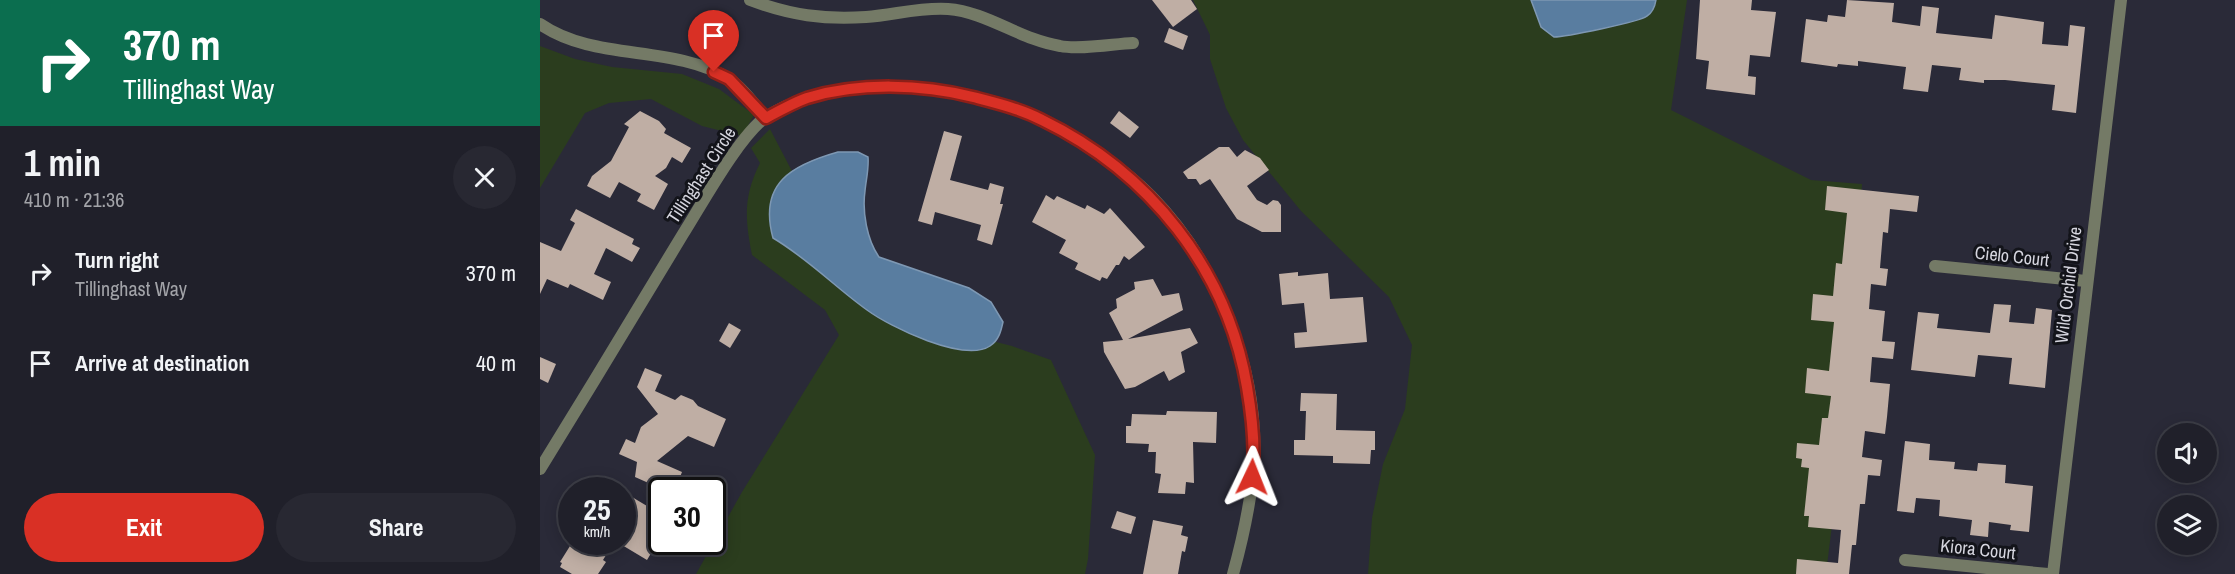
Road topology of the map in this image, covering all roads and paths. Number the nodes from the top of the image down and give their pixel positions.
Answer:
1 (750, 0) edge
2 (2121, 0) edge
3 (540, 24) edge
4 (1133, 43) dead end
5 (766, 118) junction
6 (1935, 266) dead end
7 (2086, 281) junction
8 (540, 469) edge
9 (1905, 560) dead end
10 (1233, 574) edge
11 (2048, 574) edge
12 (2053, 574) edge

1 - 4 street
2 - 7 street, Wild Orchid Drive
3 - 5 street
5 - 8 street, Tillinghast Circle
5 - 10 street, Tillinghast Circle
6 - 7 street, Cielo Court
7 - 12 street, Wild Orchid Drive
9 - 11 street, Kiora Court

